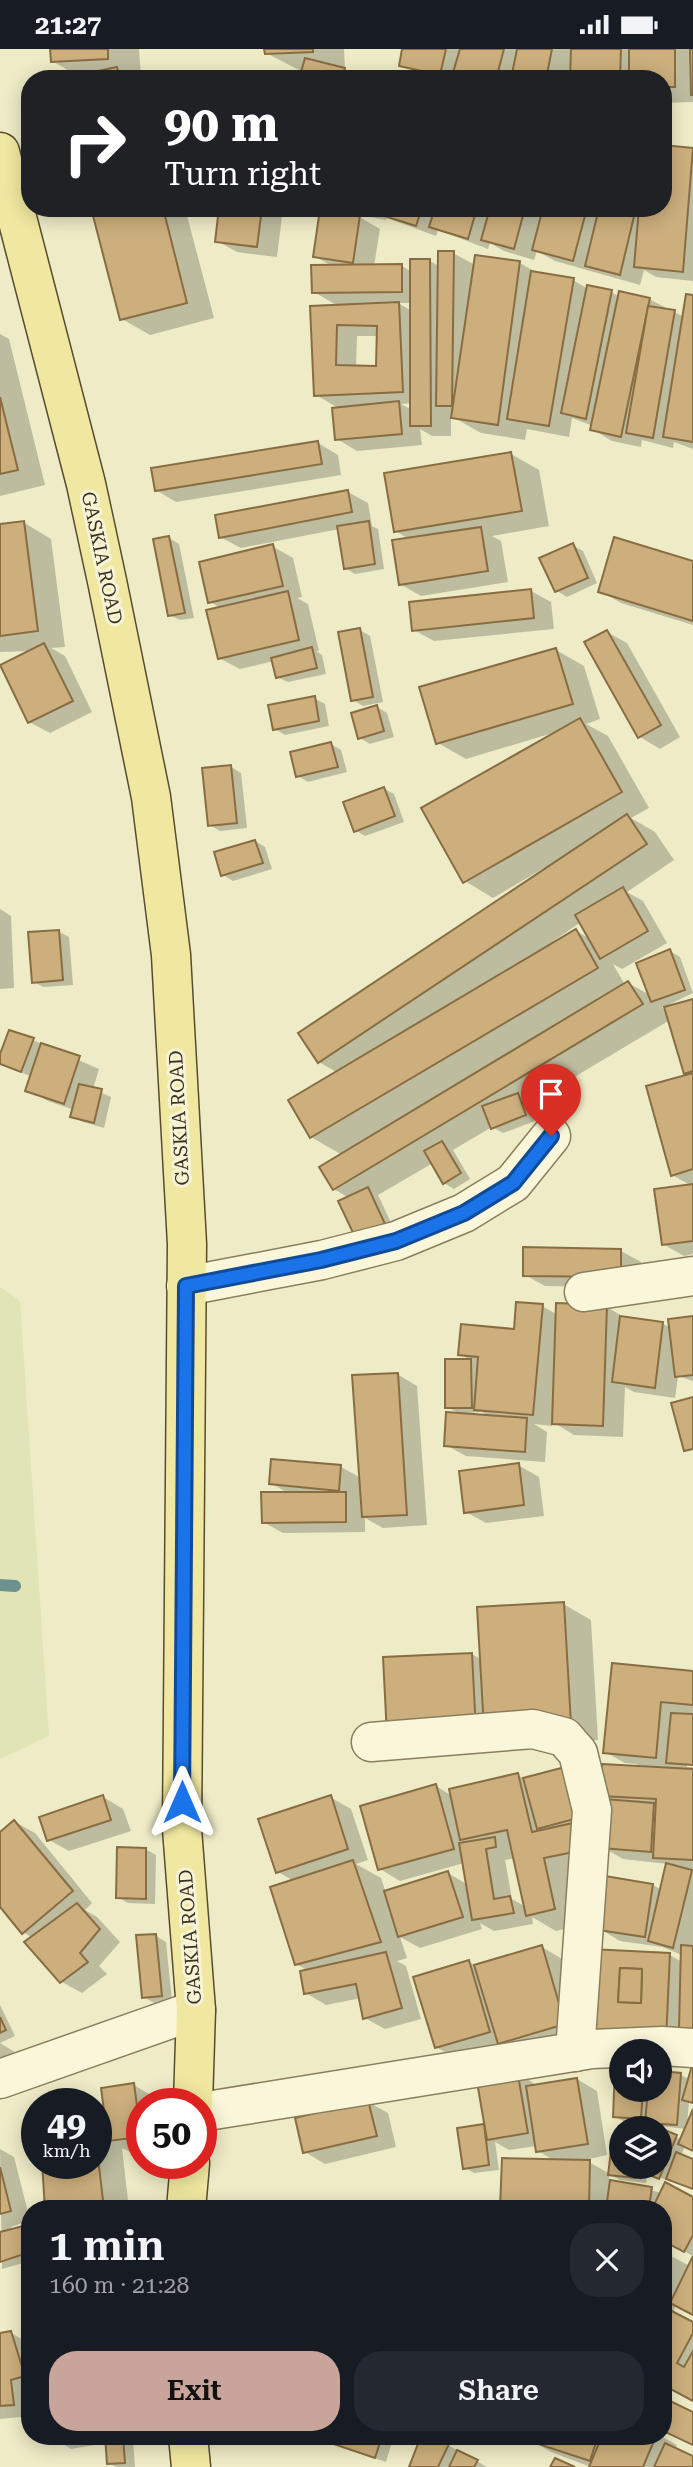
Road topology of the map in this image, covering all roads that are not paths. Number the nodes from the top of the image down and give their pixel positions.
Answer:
1 (0, 152) edge
2 (551, 1136) dead end
3 (693, 1276) edge
4 (186, 1286) junction
5 (584, 1292) dead end
6 (371, 1742) dead end
7 (196, 2010) junction
8 (693, 2049) edge
9 (575, 2052) junction
10 (0, 2079) edge
11 (193, 2088) edge
12 (217, 2109) edge
13 (189, 2179) edge
14 (187, 2200) edge
15 (189, 2445) edge
16 (191, 2467) edge

1 - 4 main road, GASKIA ROAD
2 - 4 street
3 - 5 street
4 - 7 main road, GASKIA ROAD
6 - 9 street
7 - 10 street
7 - 11 main road, GASKIA ROAD
8 - 9 street
9 - 12 street
13 - 14 main road
15 - 16 main road

